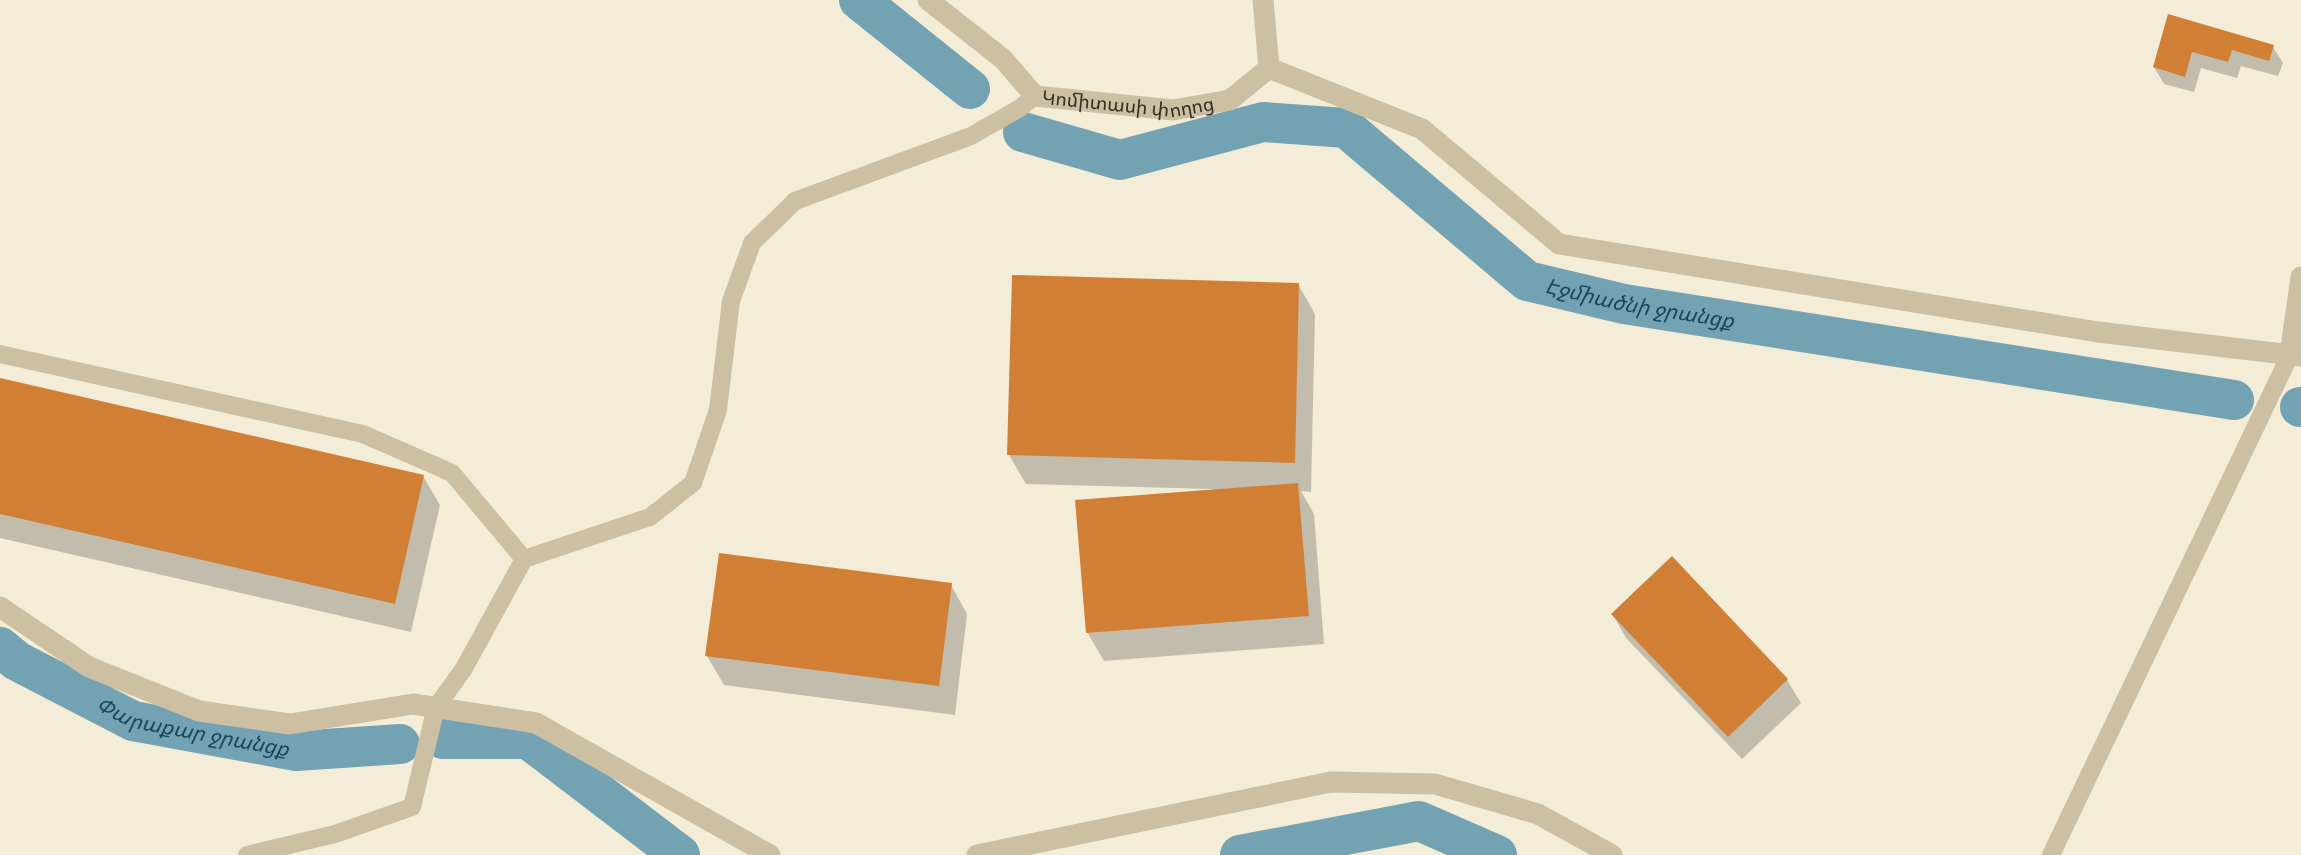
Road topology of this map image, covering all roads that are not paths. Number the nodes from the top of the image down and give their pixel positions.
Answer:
1 (928, 0) edge
2 (1263, 0) edge
3 (1269, 68) junction
4 (1035, 96) junction
5 (2301, 277) edge
6 (0, 355) edge
7 (2296, 355) edge
8 (524, 559) junction
9 (0, 607) edge
10 (436, 708) junction
11 (247, 855) edge
12 (770, 855) edge
13 (977, 855) edge
14 (1612, 855) edge
15 (2051, 855) edge

1 - 4 street, Կոմիտասի փողոց
2 - 3 street
3 - 4 street, Կոմիտասի փողոց
3 - 7 street
4 - 8 lane
5 - 7 street
6 - 8 lane
7 - 15 lane
8 - 10 lane
9 - 10 street
10 - 11 lane
10 - 12 street
13 - 14 street

